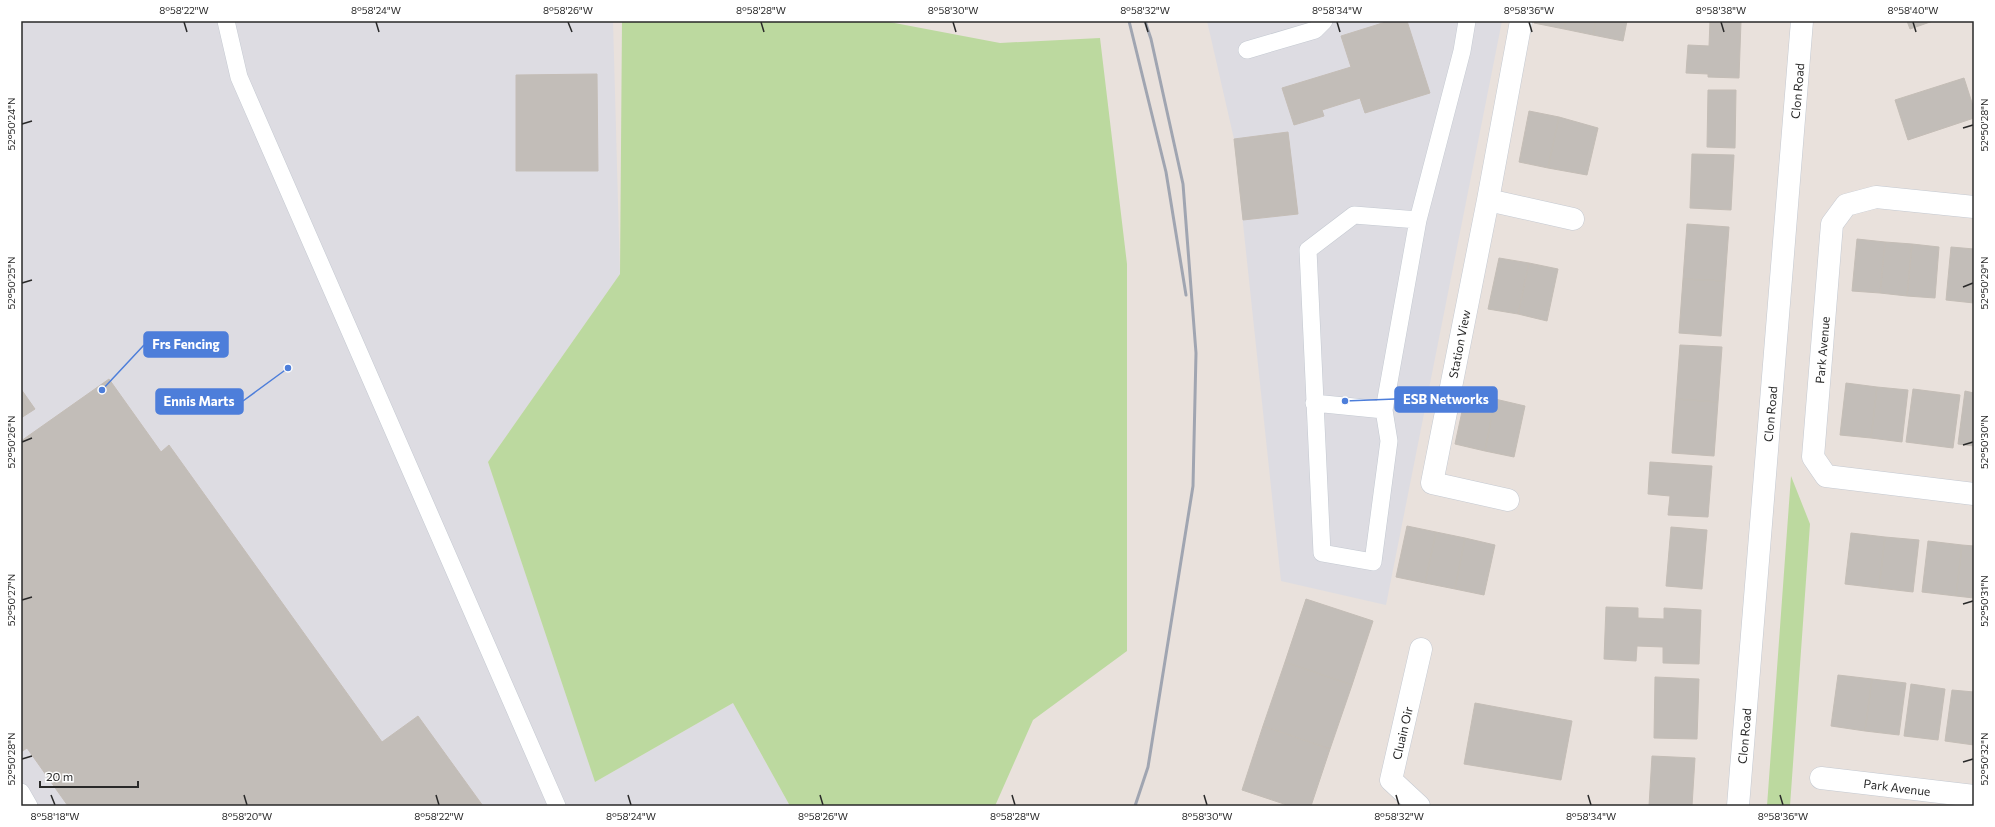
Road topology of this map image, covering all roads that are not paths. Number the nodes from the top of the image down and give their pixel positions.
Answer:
1 (226, 21) edge
2 (1324, 21) edge
3 (1467, 21) edge
4 (1521, 21) edge
5 (1802, 21) edge
6 (1247, 50) dead end
7 (1488, 200) junction
8 (1974, 206) edge
9 (1573, 219) dead end
10 (1418, 220) junction
11 (1314, 403) junction
12 (1384, 410) junction
13 (1974, 494) edge
14 (1508, 500) dead end
15 (1420, 649) dead end
16 (1820, 778) dead end
17 (21, 792) edge
18 (1974, 796) edge
19 (29, 806) edge
20 (557, 806) edge
21 (1419, 806) edge
22 (1738, 806) edge

1 - 20 lane
2 - 6 lane
3 - 10 lane
4 - 7 street, Station View
5 - 22 street, Clon Road
7 - 9 street
7 - 14 street, Station View
8 - 13 street, Park Avenue
10 - 11 lane
10 - 12 lane
11 - 12 lane
11 - 12 lane
15 - 21 street, Cluain Oir
16 - 18 street, Park Avenue
17 - 19 lane

